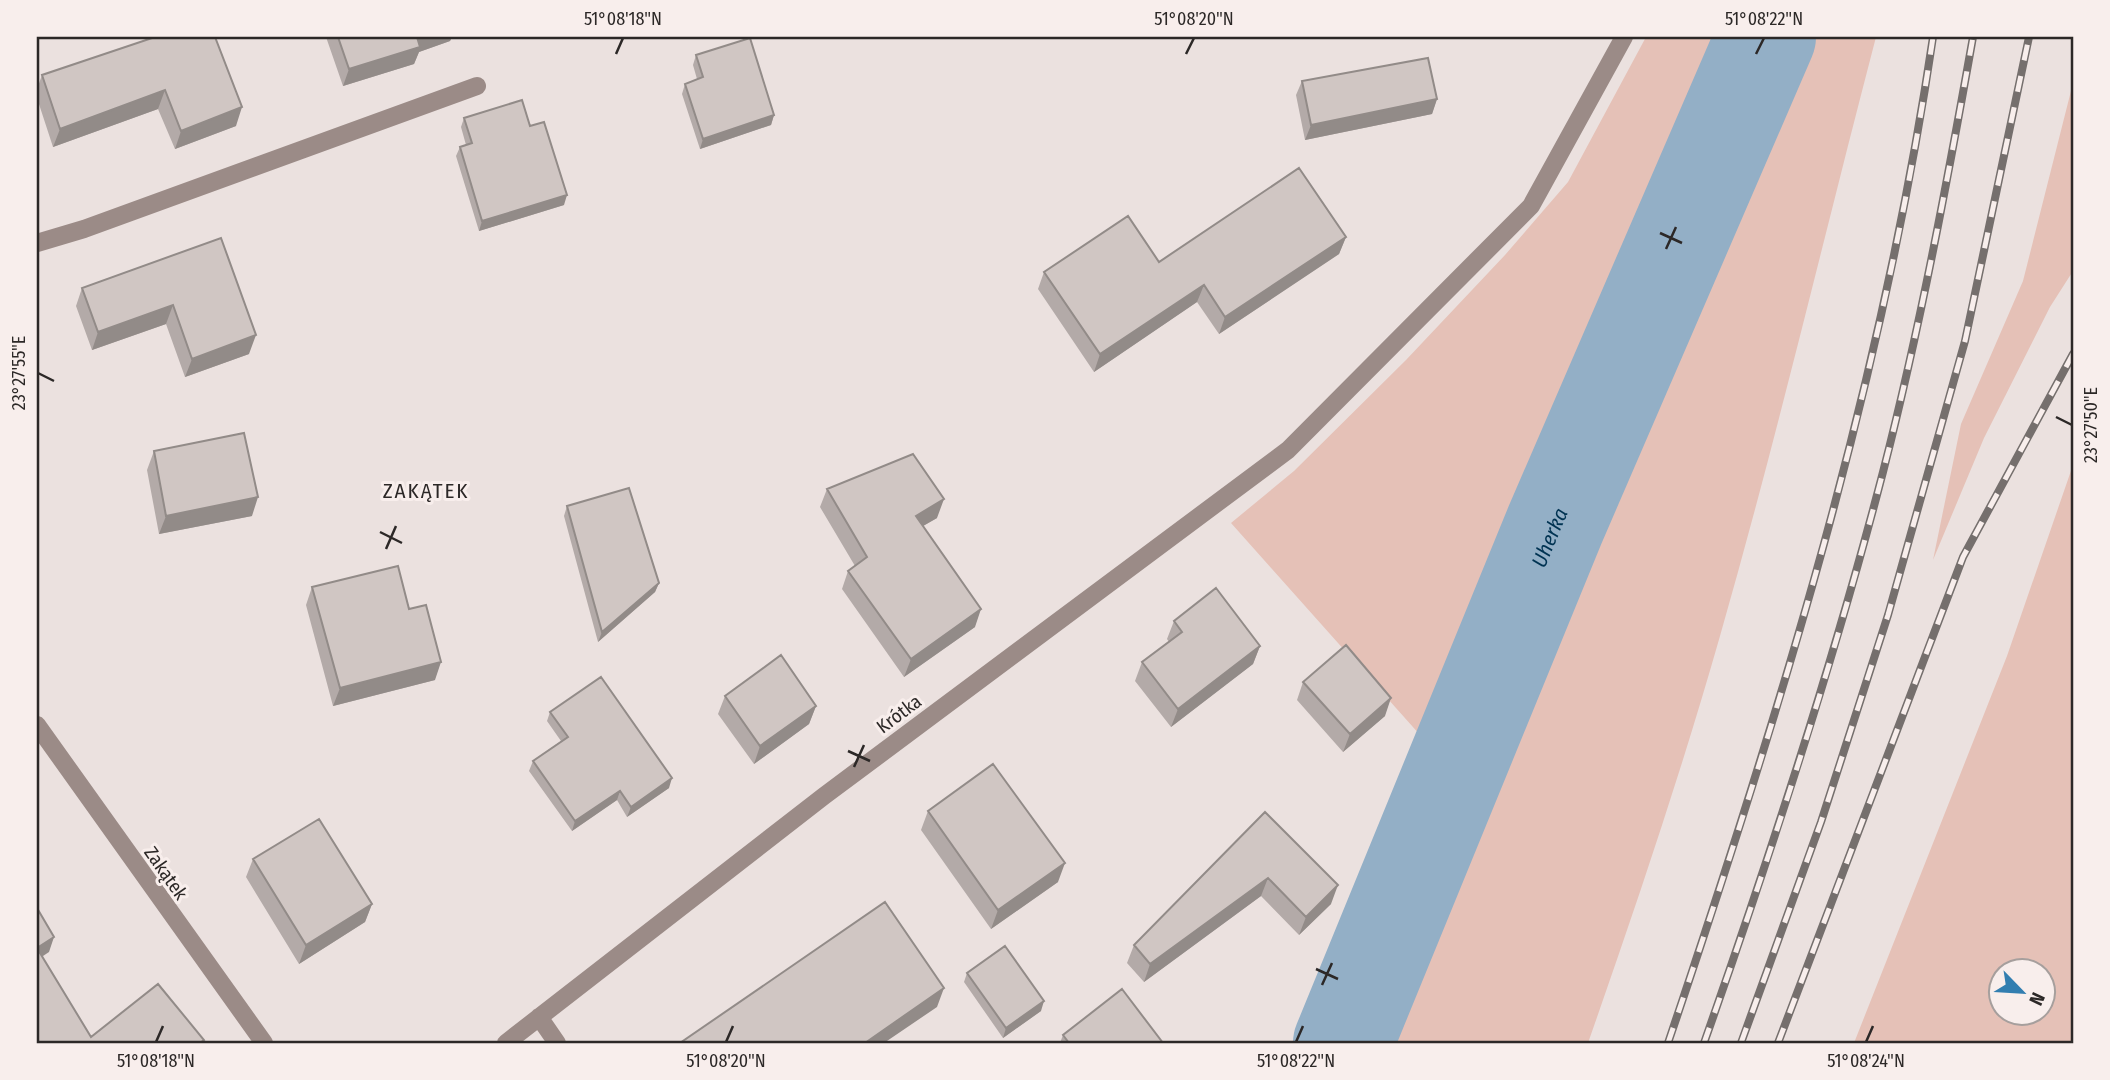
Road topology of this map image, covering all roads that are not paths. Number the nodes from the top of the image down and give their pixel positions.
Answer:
1 (1624, 37) edge
2 (477, 86) dead end
3 (37, 243) edge
4 (37, 725) edge
5 (539, 1017) junction
6 (264, 1043) edge
7 (506, 1043) edge
8 (557, 1043) edge

1 - 5 street, Krótka
2 - 3 street
4 - 6 street, Zakątek
5 - 7 street, Krótka
5 - 8 street

